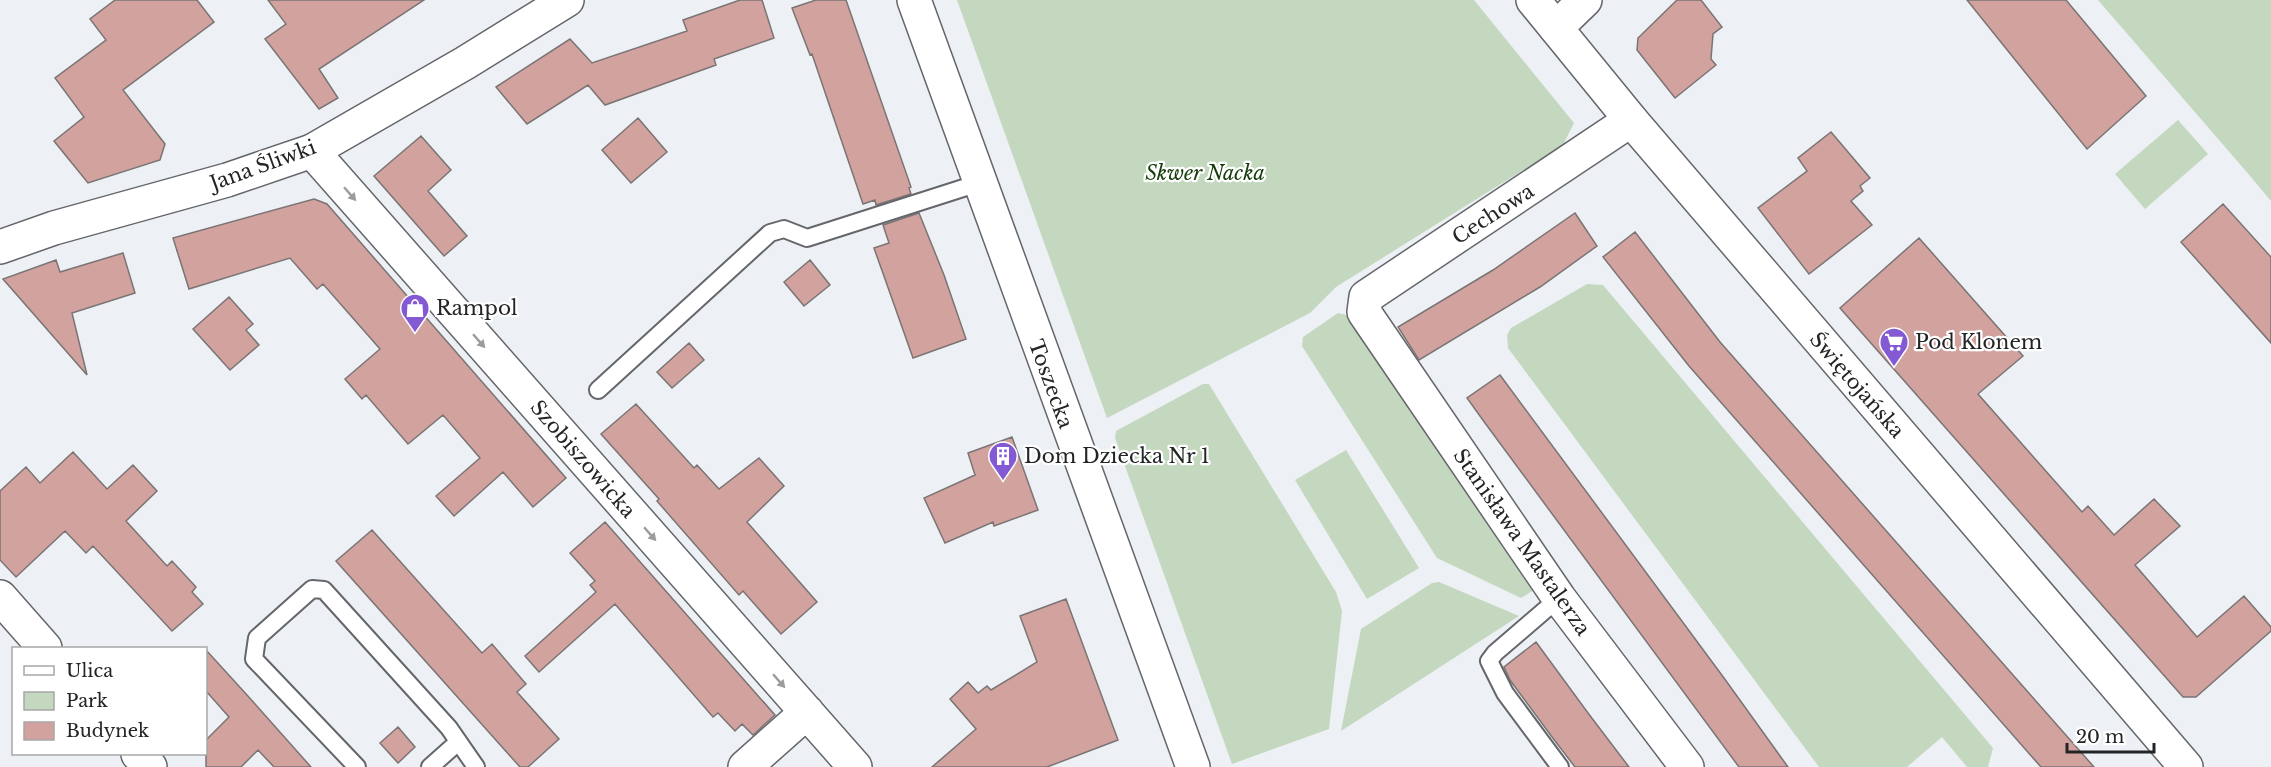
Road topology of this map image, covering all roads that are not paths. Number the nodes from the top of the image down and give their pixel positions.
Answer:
1 (567, 0) edge
2 (914, 0) edge
3 (1533, 0) edge
4 (1585, 0) edge
5 (1556, 28) junction
6 (1631, 120) junction
7 (312, 151) junction
8 (979, 183) junction
9 (0, 247) edge
10 (1364, 312) joint
11 (598, 390) dead end
12 (0, 597) edge
13 (1559, 598) junction
14 (44, 647) edge
15 (807, 712) junction
16 (457, 743) junction
17 (140, 755) edge
18 (150, 767) edge
19 (357, 767) edge
20 (430, 767) edge
21 (476, 767) edge
22 (745, 767) edge
23 (855, 767) edge
24 (1193, 767) edge
25 (1560, 767) edge
26 (1687, 767) edge
27 (2185, 767) edge

1 - 7 street, Jana Śliwki
2 - 8 street, Toszecka
3 - 5 street, Świętojańska
4 - 5 street
5 - 6 street, Świętojańska
6 - 10 street, Cechowa
6 - 27 street, Świętojańska
7 - 9 street, Jana Śliwki
7 -> 15 street, Szobiszowicka
8 - 11 lane
8 - 24 street, Toszecka
10 - 13 street, Stanisława Mastalerza
12 - 14 street
13 - 25 lane
13 - 26 street, Stanisława Mastalerza
15 - 22 street
15 - 23 street, Szobiszowicka
16 - 19 lane
16 - 20 lane
16 - 21 lane
17 - 18 street

